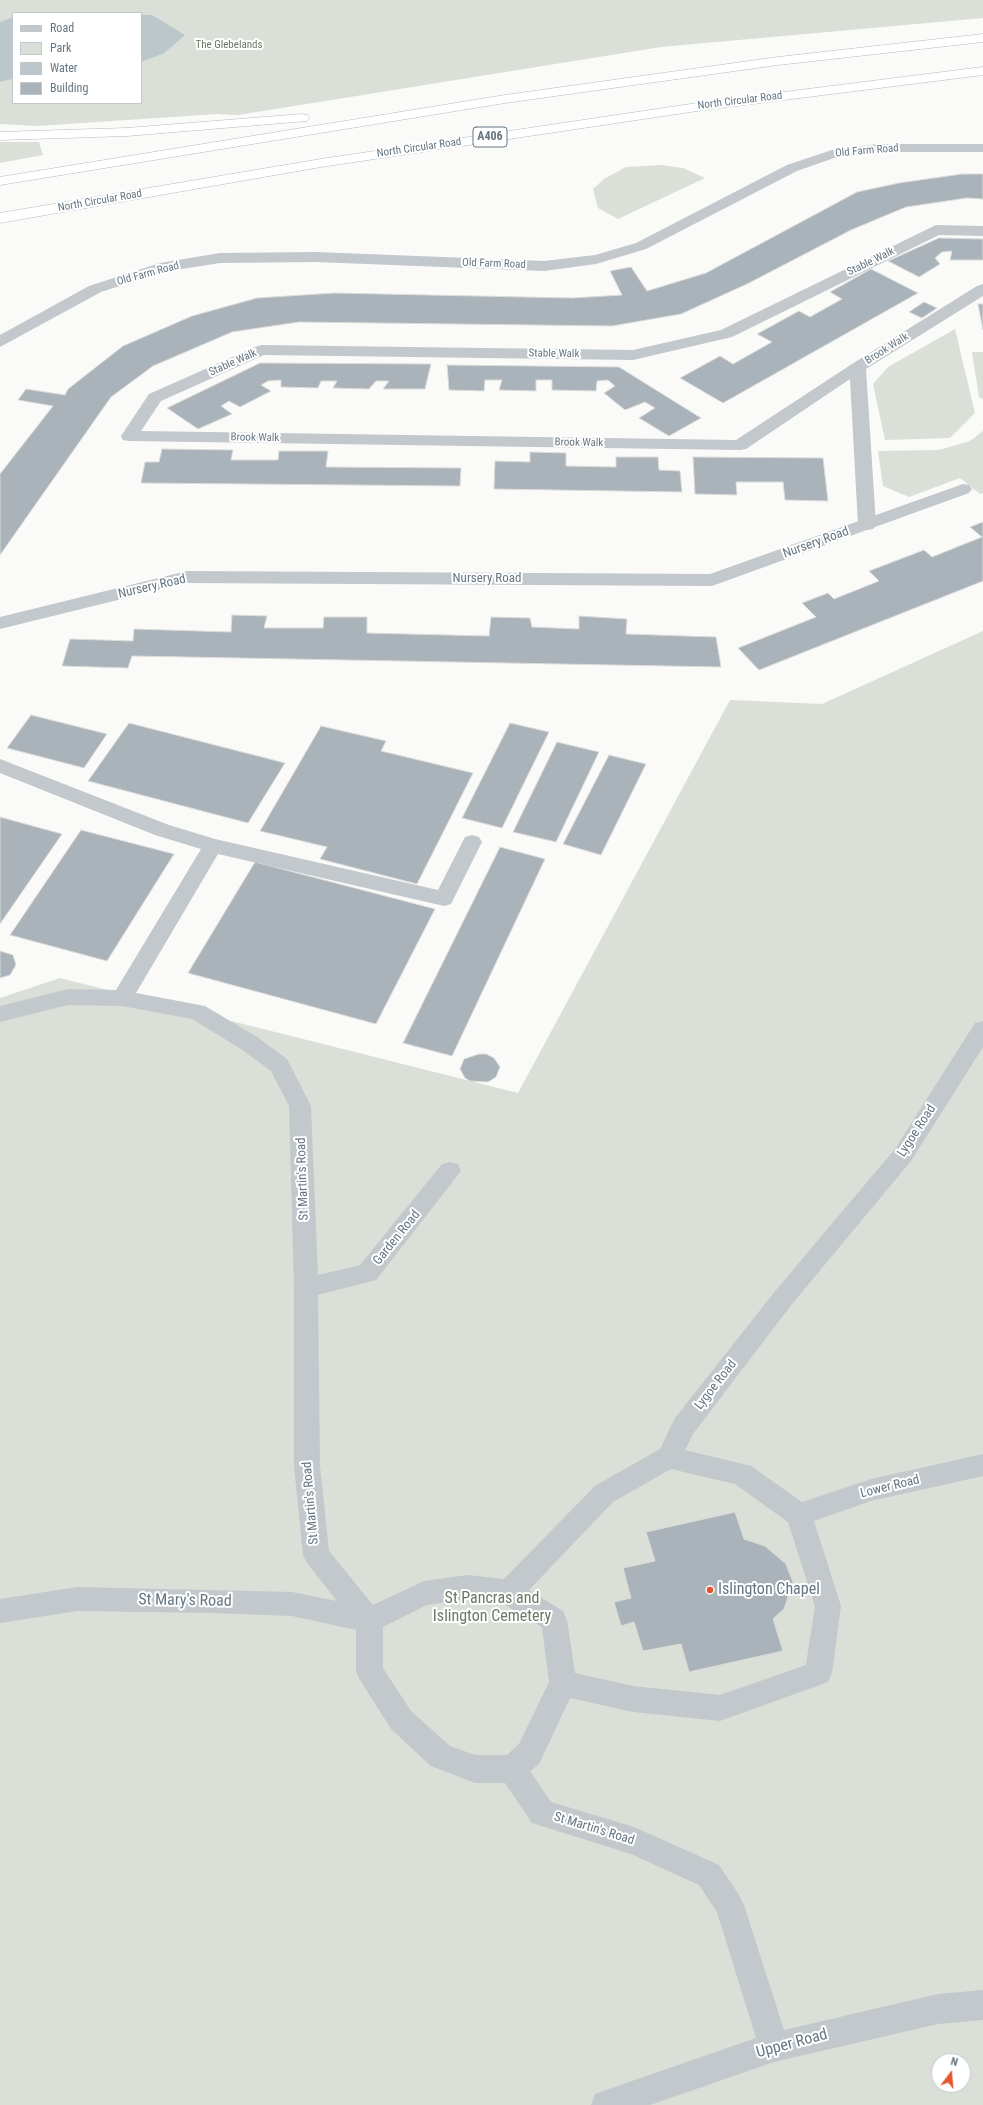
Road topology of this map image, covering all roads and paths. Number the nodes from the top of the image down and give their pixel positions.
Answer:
1 (983, 38) edge
2 (983, 71) edge
3 (505, 99) junction
4 (0, 136) edge
5 (983, 148) edge
6 (0, 181) edge
7 (0, 218) edge
8 (983, 230) edge
9 (983, 288) edge
10 (0, 342) edge
11 (858, 367) junction
12 (129, 436) joint
13 (963, 489) dead end
14 (867, 525) junction
15 (0, 623) edge
16 (0, 766) edge
17 (472, 842) dead end
18 (213, 846) junction
19 (122, 998) junction
20 (0, 1014) edge
21 (983, 1030) edge
22 (450, 1171) dead end
23 (306, 1288) junction
24 (669, 1456) junction
25 (983, 1465) edge
26 (799, 1515) junction
27 (509, 1592) junction
28 (0, 1611) edge
29 (369, 1620) junction
30 (563, 1683) junction
31 (512, 1769) junction
32 (983, 2005) edge
33 (774, 2047) junction
34 (606, 2105) edge

1 - 3 highway
2 - 7 highway, North Circular Road / A406
3 - 4 highway
3 - 6 highway
5 - 10 street, Old Farm Road
8 - 12 street, Stable Walk
9 - 11 street, Brook Walk
11 - 12 street, Brook Walk
11 - 14 street
13 - 14 street, Nursery Road
14 - 15 street, Nursery Road
16 - 18 street
17 - 18 street
18 - 19 street
19 - 20 street, St Martin's Road
19 - 23 street, St Martin's Road
21 - 24 street, Lygoe Road
22 - 23 street, Garden Road
23 - 29 street, St Martin's Road
24 - 26 street
24 - 27 street
25 - 26 street, Lower Road
26 - 30 street
27 - 29 street
27 - 30 street
28 - 29 street, St Mary's Road
29 - 31 street
30 - 31 street
31 - 33 street, St Martin's Road
32 - 33 street, Upper Road
33 - 34 street, Upper Road

